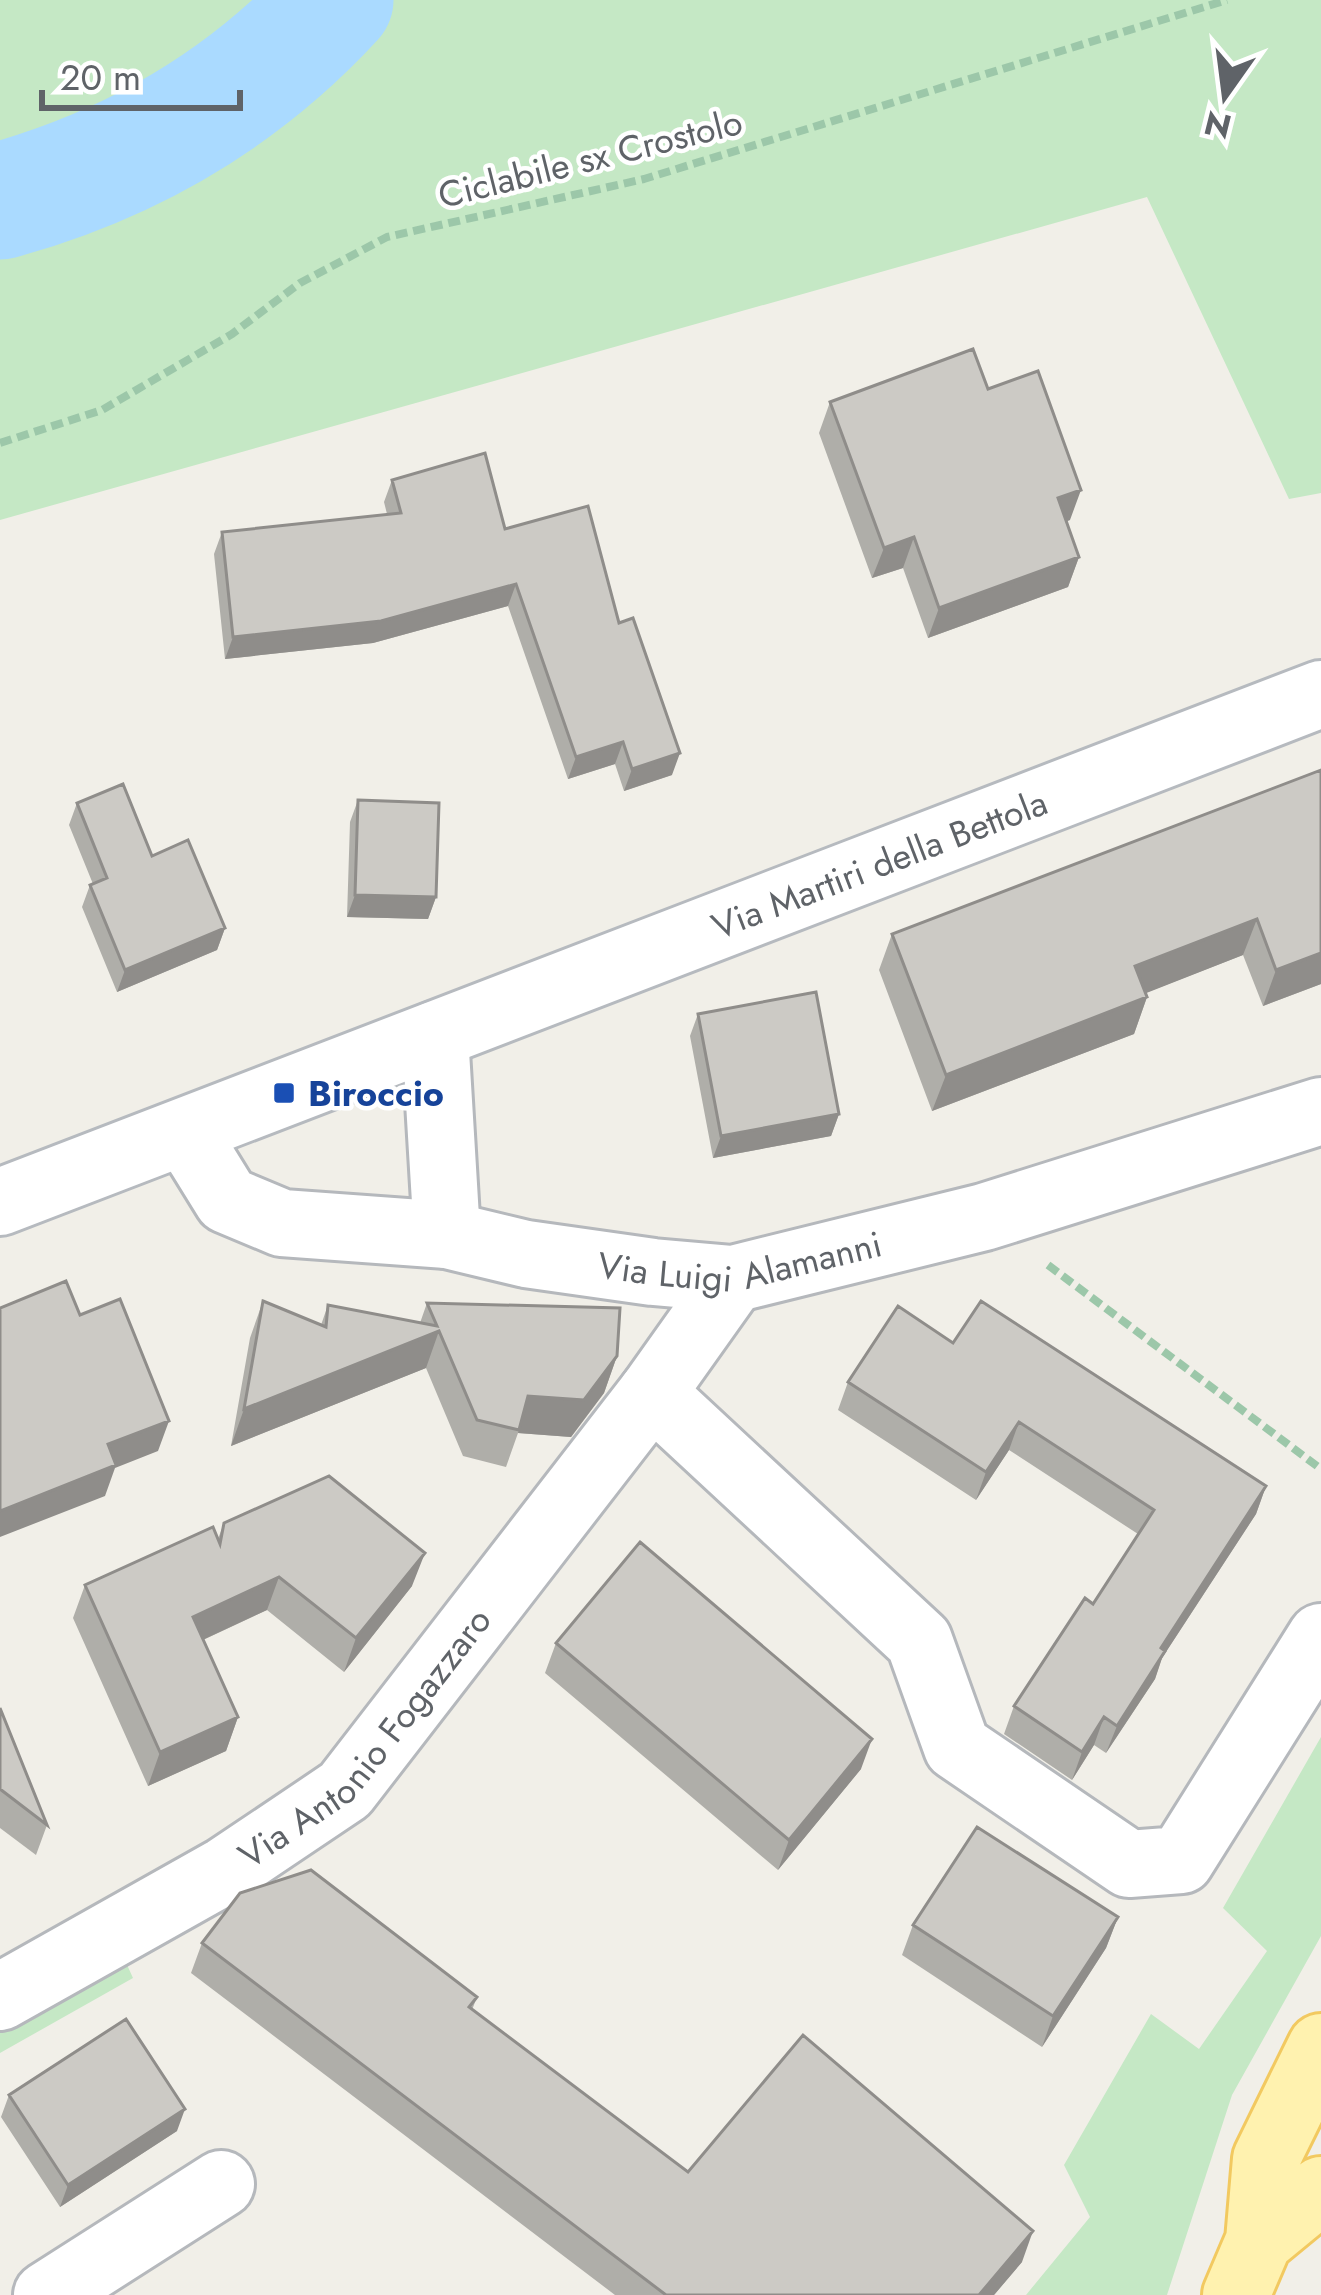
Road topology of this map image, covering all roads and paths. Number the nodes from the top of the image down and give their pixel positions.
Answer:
1 (1227, 0) edge
2 (0, 443) edge
3 (1321, 694) edge
4 (435, 1035) junction
5 (1321, 1111) edge
6 (185, 1132) junction
7 (0, 1202) edge
8 (984, 1217) junction
9 (447, 1235) junction
10 (733, 1279) junction
11 (652, 1393) junction
12 (1321, 1469) edge
13 (1321, 1637) edge
14 (0, 1997) edge
15 (1321, 2047) edge
16 (221, 2184) dead end
17 (1321, 2189) edge
18 (1248, 2268) edge
19 (47, 2295) edge

1 - 2 path, Ciclabile sx Crostolo
3 - 4 street, Via Martiri della Bettola
4 - 6 street, Via Martiri della Bettola
4 - 9 street
5 - 8 street, Via Luigi Alamanni
6 - 7 street, Via Martiri della Bettola
6 - 9 street, Via Luigi Alamanni
8 - 10 street, Via Luigi Alamanni
8 - 12 path
9 - 10 street, Via Luigi Alamanni
10 - 11 street, Via Antonio Fogazzaro
11 - 13 street
11 - 14 street, Via Antonio Fogazzaro
15 - 18 main road
16 - 19 street
17 - 18 main road

